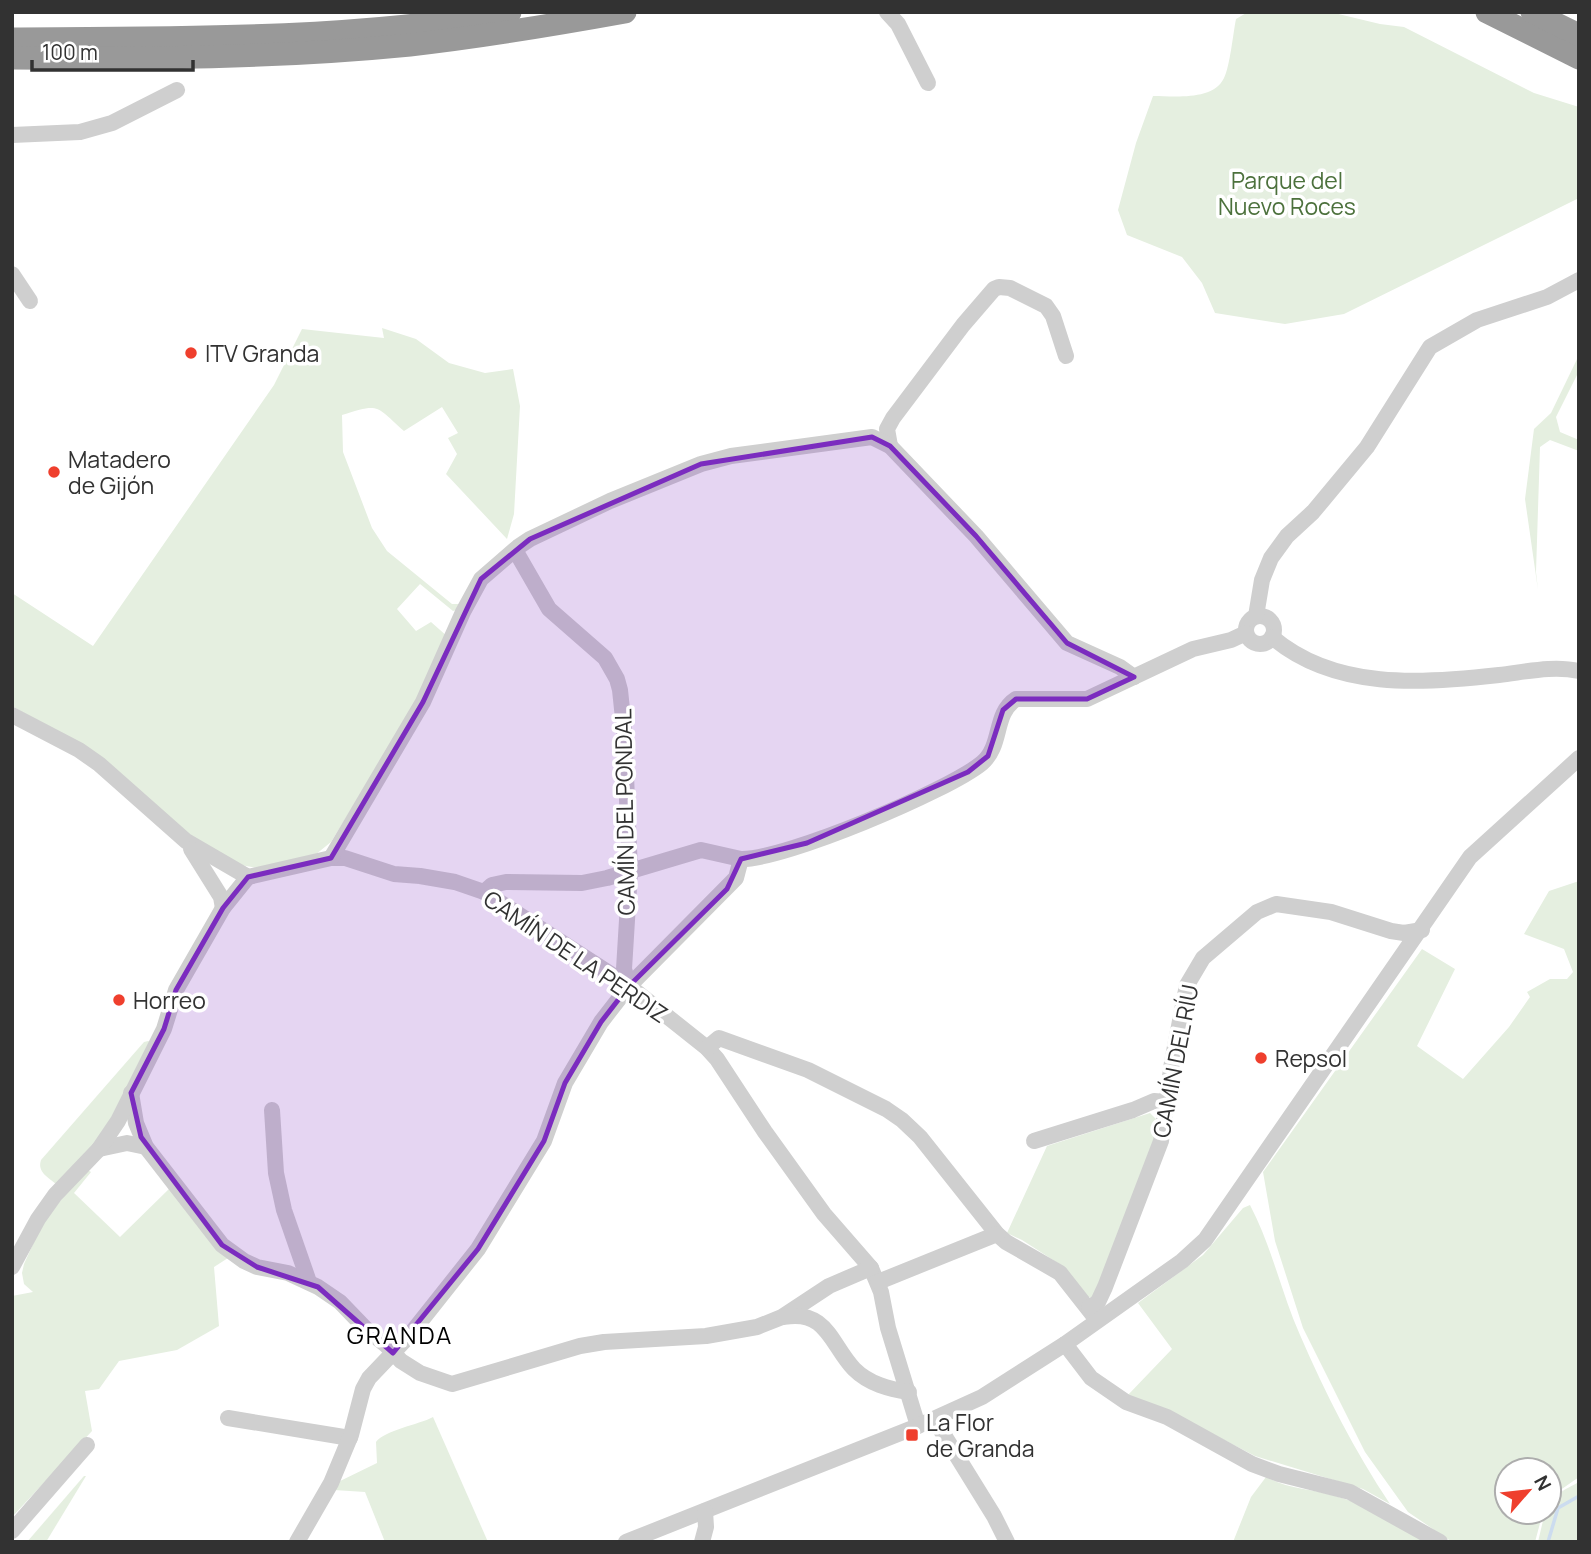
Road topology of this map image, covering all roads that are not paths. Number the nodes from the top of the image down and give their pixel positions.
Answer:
1 (510, 12) edge
2 (625, 12) edge
3 (887, 12) edge
4 (1487, 12) edge
5 (1532, 12) edge
6 (1579, 35) edge
7 (12, 38) edge
8 (12, 58) edge
9 (1579, 58) edge
10 (928, 83) dead end
11 (177, 90) dead end
12 (12, 135) edge
13 (12, 274) edge
14 (1579, 280) edge
15 (30, 301) dead end
16 (1066, 356) dead end
17 (890, 446) junction
18 (514, 550) junction
19 (1256, 616) junction
20 (1246, 633) junction
21 (1272, 637) junction
22 (1579, 671) edge
23 (1134, 677) junction
24 (12, 715) edge
25 (1579, 758) edge
26 (186, 841) junction
27 (331, 858) junction
28 (741, 859) junction
29 (630, 871) junction
30 (248, 877) junction
31 (484, 892) junction
32 (223, 908) junction
33 (1422, 930) junction
34 (629, 986) junction
35 (707, 1048) junction
36 (131, 1093) junction
37 (1166, 1102) junction
38 (272, 1110) dead end
39 (1034, 1142) dead end
40 (146, 1147) junction
41 (99, 1149) junction
42 (997, 1234) junction
43 (12, 1267) edge
44 (874, 1275) junction
45 (309, 1282) junction
46 (1092, 1314) junction
47 (782, 1317) junction
48 (1065, 1344) junction
49 (393, 1353) junction
50 (911, 1400) junction
51 (228, 1418) dead end
52 (934, 1419) junction
53 (918, 1426) junction
54 (350, 1438) junction
55 (883, 1440) junction
56 (87, 1446) dead end
57 (705, 1511) junction
58 (12, 1531) edge
59 (297, 1542) edge
60 (626, 1542) edge
61 (702, 1542) edge
62 (1007, 1542) edge
63 (1440, 1542) edge

1 - 7 highway
2 - 8 highway
3 - 10 street
4 - 9 highway
5 - 6 highway
11 - 12 street
13 - 15 street
14 - 19 street
16 - 17 street
17 - 18 street
17 - 23 street
18 - 27 street
18 - 29 street, CAMÍN DEL PONDAL
19 - 20 street
19 - 21 street
20 - 21 street
20 - 23 street
21 - 22 street
23 - 28 street
24 - 26 street
25 - 33 street
26 - 30 street
26 - 32 street
27 - 30 street, CAMÍN DE LA PERDIZ
27 - 31 street, CAMÍN DE LA PERDIZ
28 - 29 street
28 - 34 street
29 - 31 street
29 - 34 street, CAMÍN DEL PONDAL
30 - 32 street
31 - 34 street, CAMÍN DE LA PERDIZ
32 - 36 street
33 - 37 street, CAMÍN DEL RÍU
33 - 46 street
34 - 35 street, CAMÍN DE LA PERDIZ
34 - 49 street
35 - 42 street
35 - 44 street, CAMÍN DE LA PERDIZ
36 - 40 street
36 - 41 street
37 - 39 street
37 - 46 street, CAMÍN DEL RÍU
38 - 45 street
40 - 41 street
40 - 45 street
41 - 43 street
42 - 44 street
42 - 46 street
44 - 47 street
44 - 50 street, CAMÍN DE LA PERDIZ
45 - 49 street
46 - 48 street
47 - 49 street
47 - 50 street
48 - 52 street
48 - 63 street
49 - 54 street
50 - 53 street, CAMÍN DE LA PERDIZ
50 - 55 street
51 - 54 street
52 - 53 street
52 - 62 street
53 - 55 street
54 - 59 street
55 - 57 street
56 - 58 street
57 - 60 street
57 - 61 street

